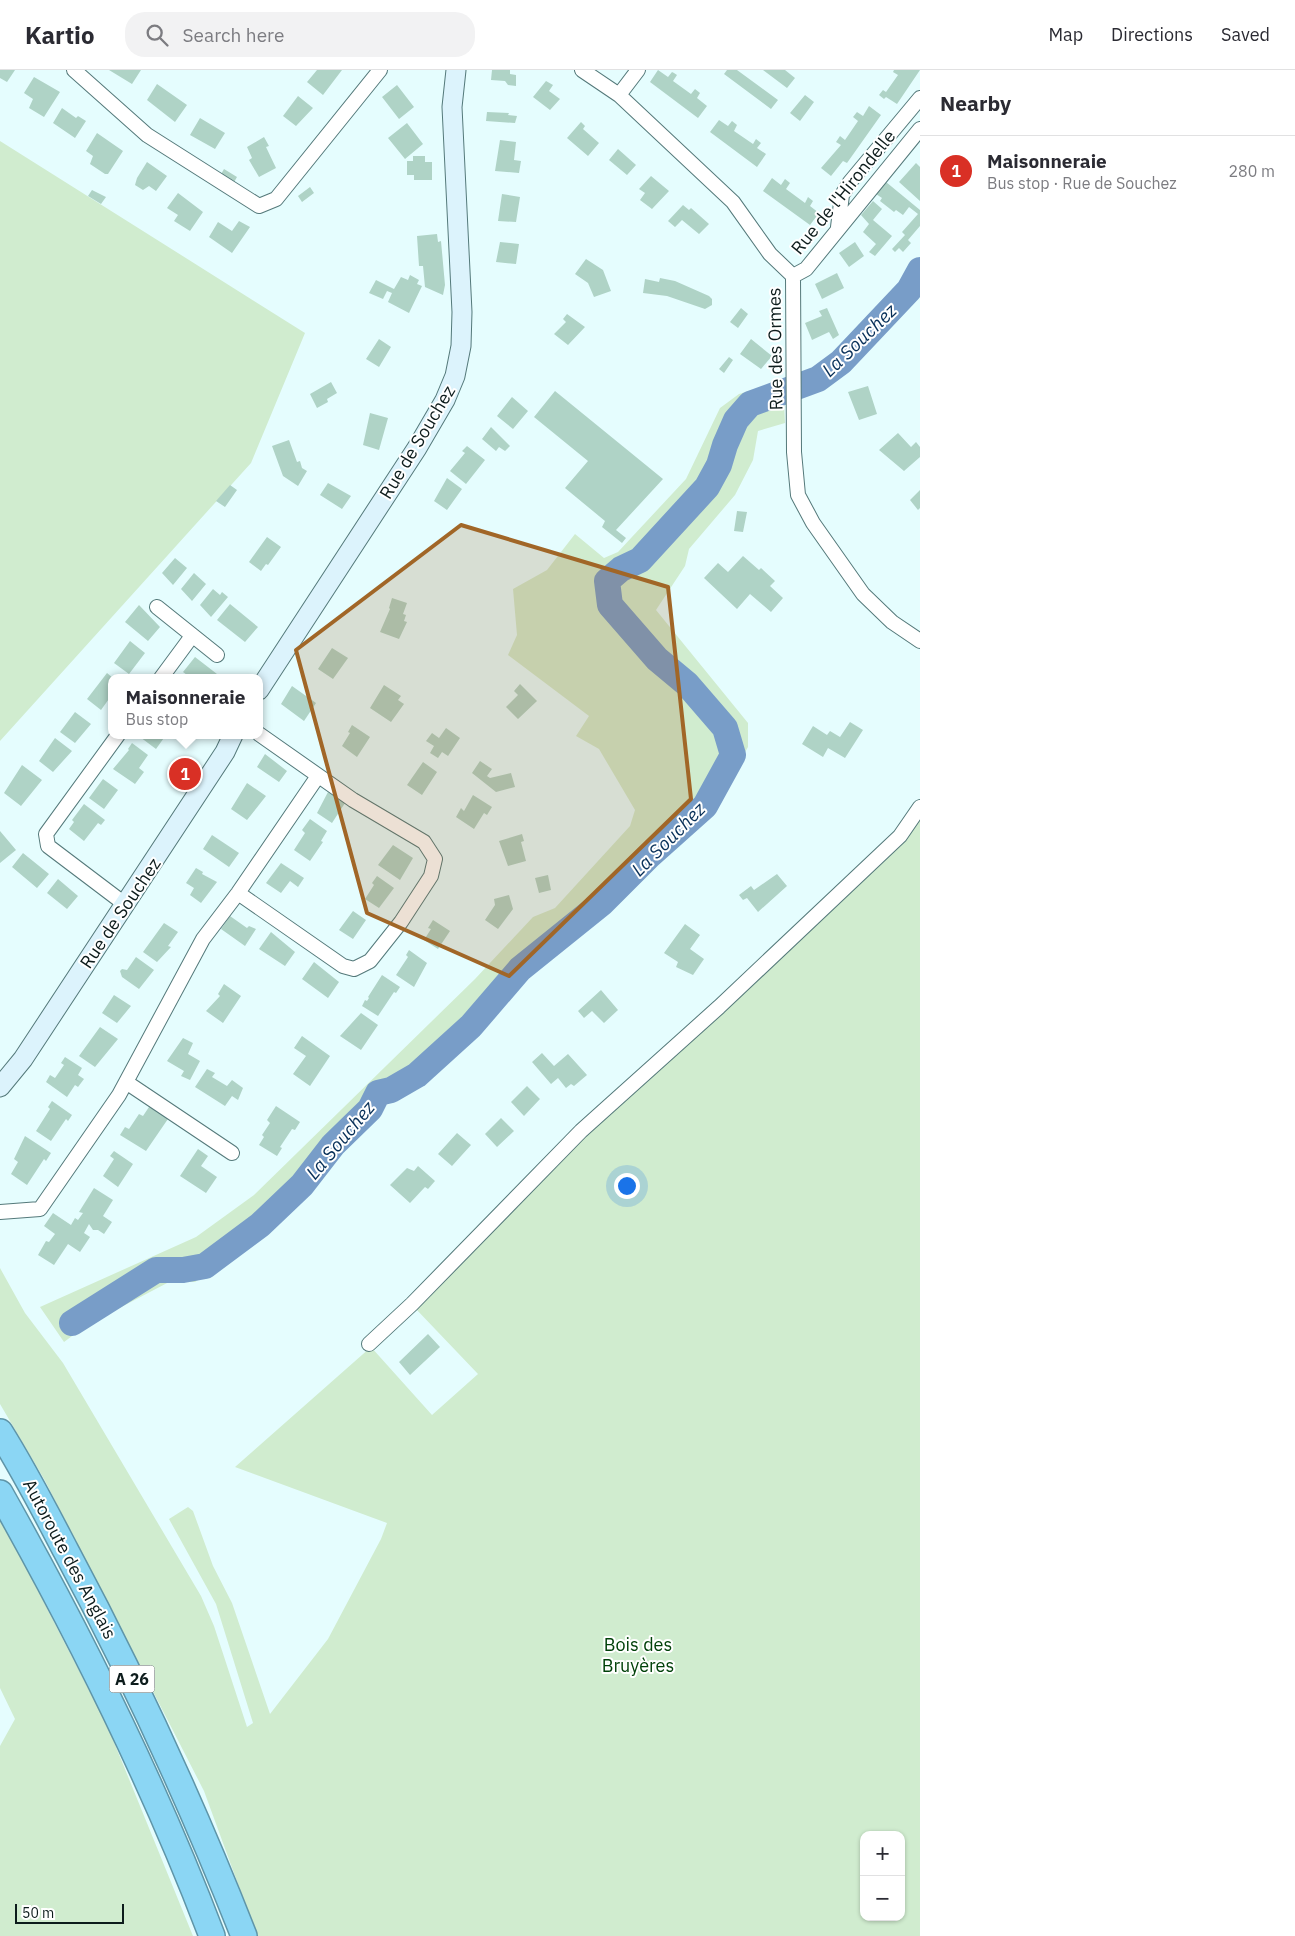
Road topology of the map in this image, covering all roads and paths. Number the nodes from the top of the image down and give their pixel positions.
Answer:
1 (74, 70) edge
2 (380, 70) edge
3 (456, 70) edge
4 (582, 70) edge
5 (638, 70) edge
6 (619, 95) junction
7 (920, 98) edge
8 (920, 129) edge
9 (838, 228) junction
10 (793, 276) junction
11 (157, 608) dead end
12 (192, 636) junction
13 (920, 642) edge
14 (217, 655) dead end
15 (164, 674) edge
16 (263, 684) edge
17 (263, 737) edge
18 (115, 739) edge
19 (223, 739) edge
20 (231, 739) edge
21 (318, 776) junction
22 (920, 807) edge
23 (238, 893) junction
24 (120, 902) junction
25 (126, 1082) junction
26 (0, 1083) edge
27 (232, 1153) dead end
28 (0, 1212) edge
29 (369, 1344) dead end
30 (0, 1432) edge
31 (0, 1493) edge
32 (212, 1936) edge
33 (244, 1936) edge

1 - 2 street
3 - 16 main road, Rue de Souchez
4 - 6 street, Rue des Ormes
5 - 6 street
6 - 10 street, Rue des Ormes
7 - 9 street
8 - 9 street, Rue de l'Hirondelle
9 - 10 street, Rue de l'Hirondelle
10 - 13 street, Rue des Ormes
11 - 12 street
12 - 14 street
12 - 15 street
17 - 21 street
18 - 24 street
19 - 24 main road, Rue de Souchez
20 - 24 main road, Rue de Souchez
21 - 23 street
21 - 23 street
22 - 29 street
23 - 25 street
24 - 26 main road, Rue de Souchez
25 - 27 street
25 - 28 street
30 - 33 highway, Autoroute des Anglais / A 26
31 - 32 highway, Autoroute des Anglais / A 26

